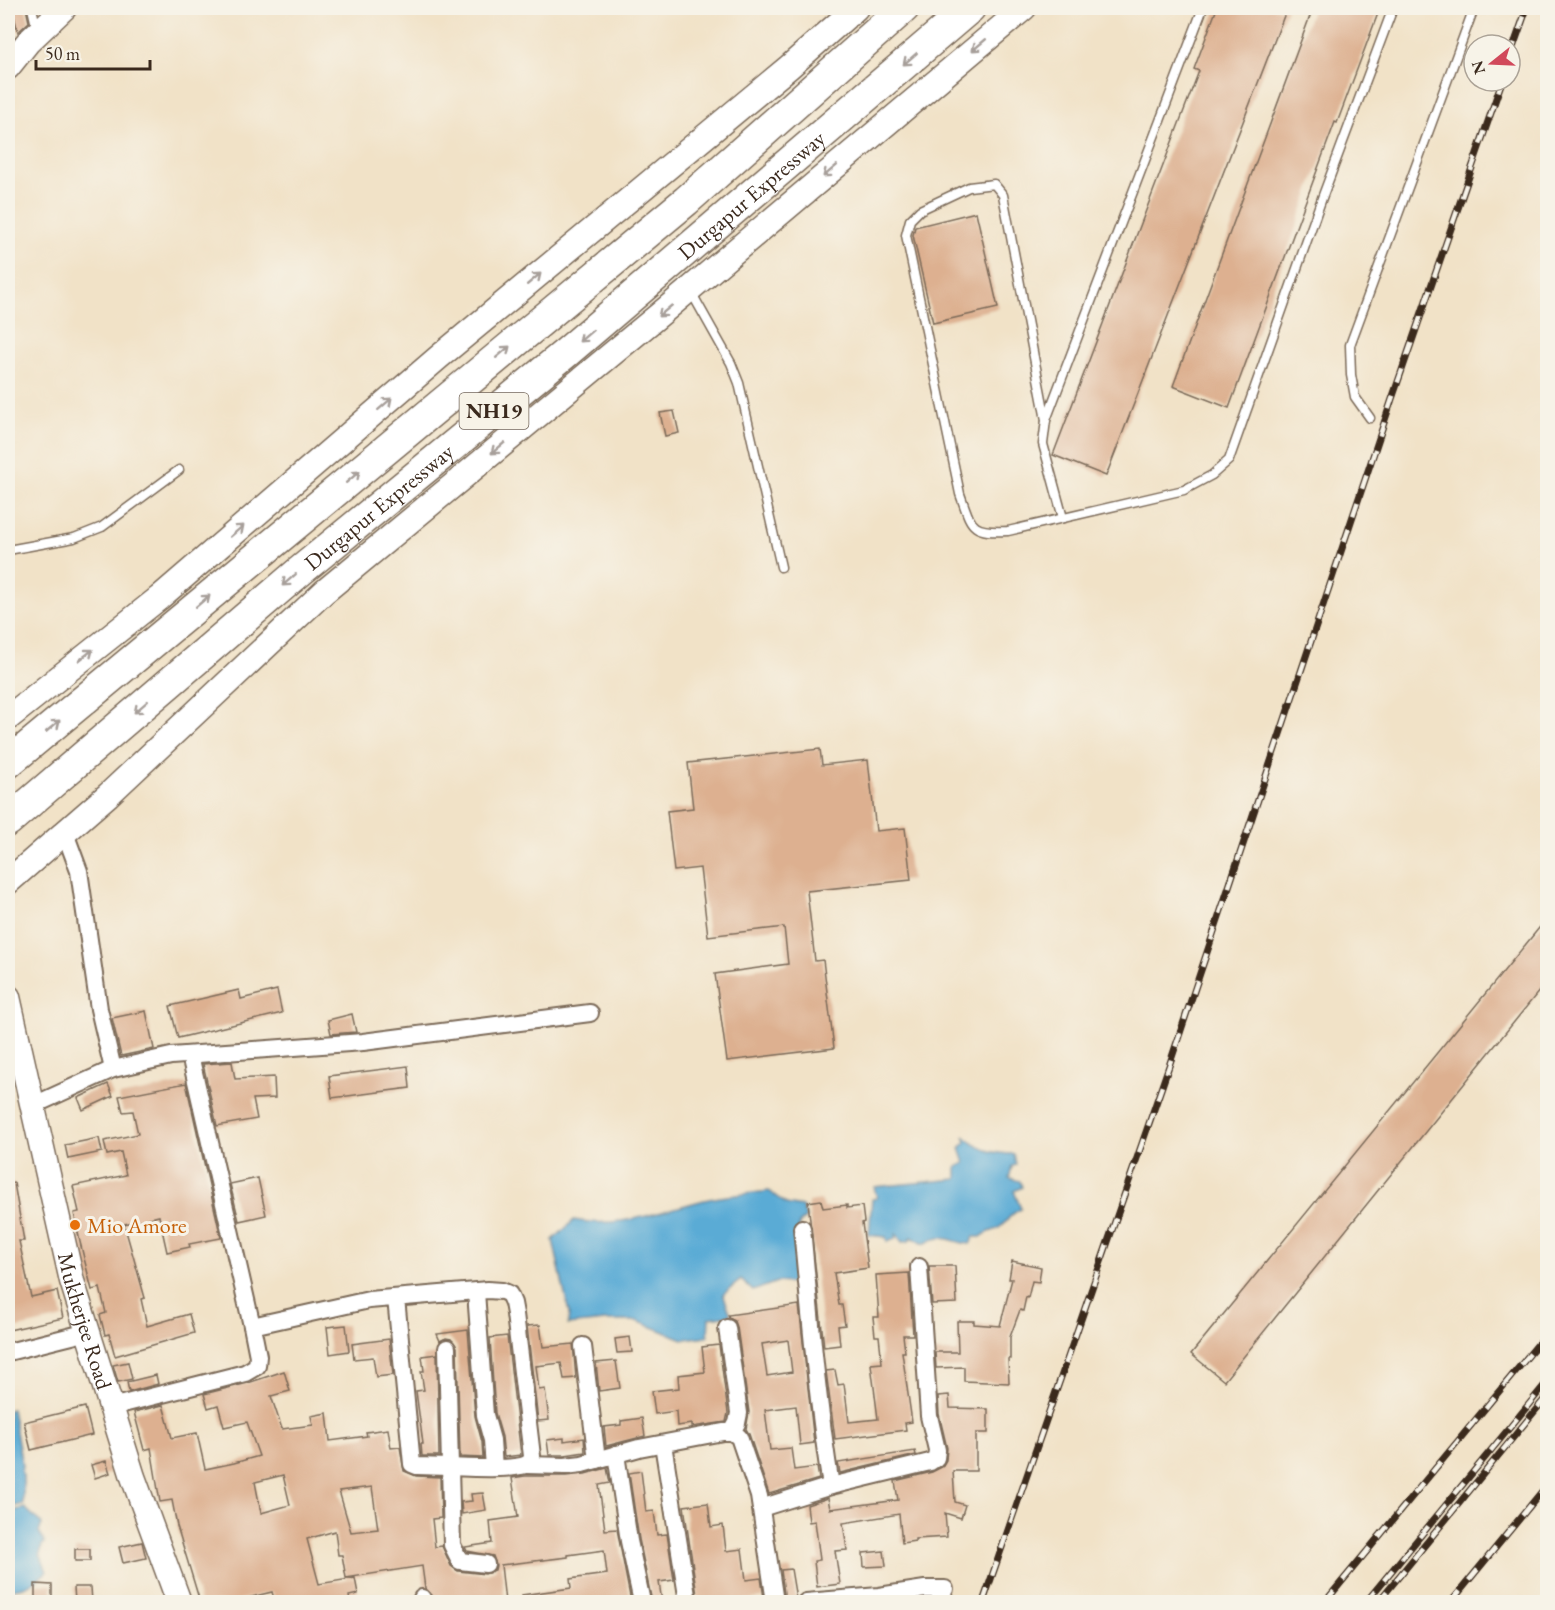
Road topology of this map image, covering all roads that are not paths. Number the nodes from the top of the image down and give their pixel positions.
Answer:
1 (32, 8) edge
2 (64, 8) edge
3 (856, 8) edge
4 (904, 8) edge
5 (970, 8) edge
6 (1023, 8) edge
7 (1203, 8) edge
8 (1393, 8) edge
9 (1474, 8) edge
10 (38, 32) junction
11 (8, 67) edge
12 (690, 290) junction
13 (1370, 418) dead end
14 (1046, 420) junction
15 (179, 470) dead end
16 (1063, 518) junction
17 (8, 550) edge
18 (781, 567) dead end
19 (8, 718) edge
20 (8, 763) edge
21 (12, 817) edge
22 (65, 832) junction
23 (8, 882) edge
24 (8, 997) edge
25 (590, 1013) dead end
26 (190, 1055) junction
27 (113, 1069) junction
28 (32, 1106) junction
29 (802, 1228) dead end
30 (919, 1268) dead end
31 (476, 1292) junction
32 (396, 1298) junction
33 (252, 1326) junction
34 (727, 1328) dead end
35 (88, 1332) junction
36 (583, 1346) dead end
37 (447, 1348) dead end
38 (8, 1352) edge
39 (111, 1407) junction
40 (732, 1432) junction
41 (663, 1444) junction
42 (616, 1454) junction
43 (597, 1460) junction
44 (526, 1465) junction
45 (449, 1466) junction
46 (494, 1468) junction
47 (831, 1486) junction
48 (761, 1508) junction
49 (486, 1564) dead end
50 (945, 1589) dead end
51 (179, 1602) edge
52 (642, 1602) edge
53 (688, 1602) edge
54 (775, 1602) edge
55 (806, 1602) edge

1 - 10 lane
2 - 10 street
19 -> 3 street
20 -> 4 highway, Durgapur Expressway / NH19
5 -> 21 highway, Durgapur Expressway / NH19
6 -> 12 street
7 - 14 lane
8 - 16 lane
9 - 13 lane
10 - 11 street
12 - 18 lane
12 -> 22 street
14 - 16 lane
14 - 16 lane
15 - 17 lane
22 - 23 street
22 - 27 street
24 - 28 street, Mukherjee Road
25 - 26 street
26 - 27 street
26 - 33 street
27 - 28 street
28 - 35 street, Mukherjee Road
29 - 47 street
30 - 47 street
31 - 32 street
31 - 44 street
31 - 46 street
32 - 33 street
32 - 45 street
33 - 39 street
34 - 40 street
35 - 38 street
35 - 39 street, Mukherjee Road
36 - 43 street
37 - 45 street
39 - 51 street, Mukherjee Road
40 - 41 street
40 - 48 street
41 - 42 street
41 - 53 street
42 - 43 street
42 - 52 street
43 - 44 street
44 - 46 street
45 - 46 street
45 - 49 street
47 - 48 street
48 - 54 street
50 - 55 street

